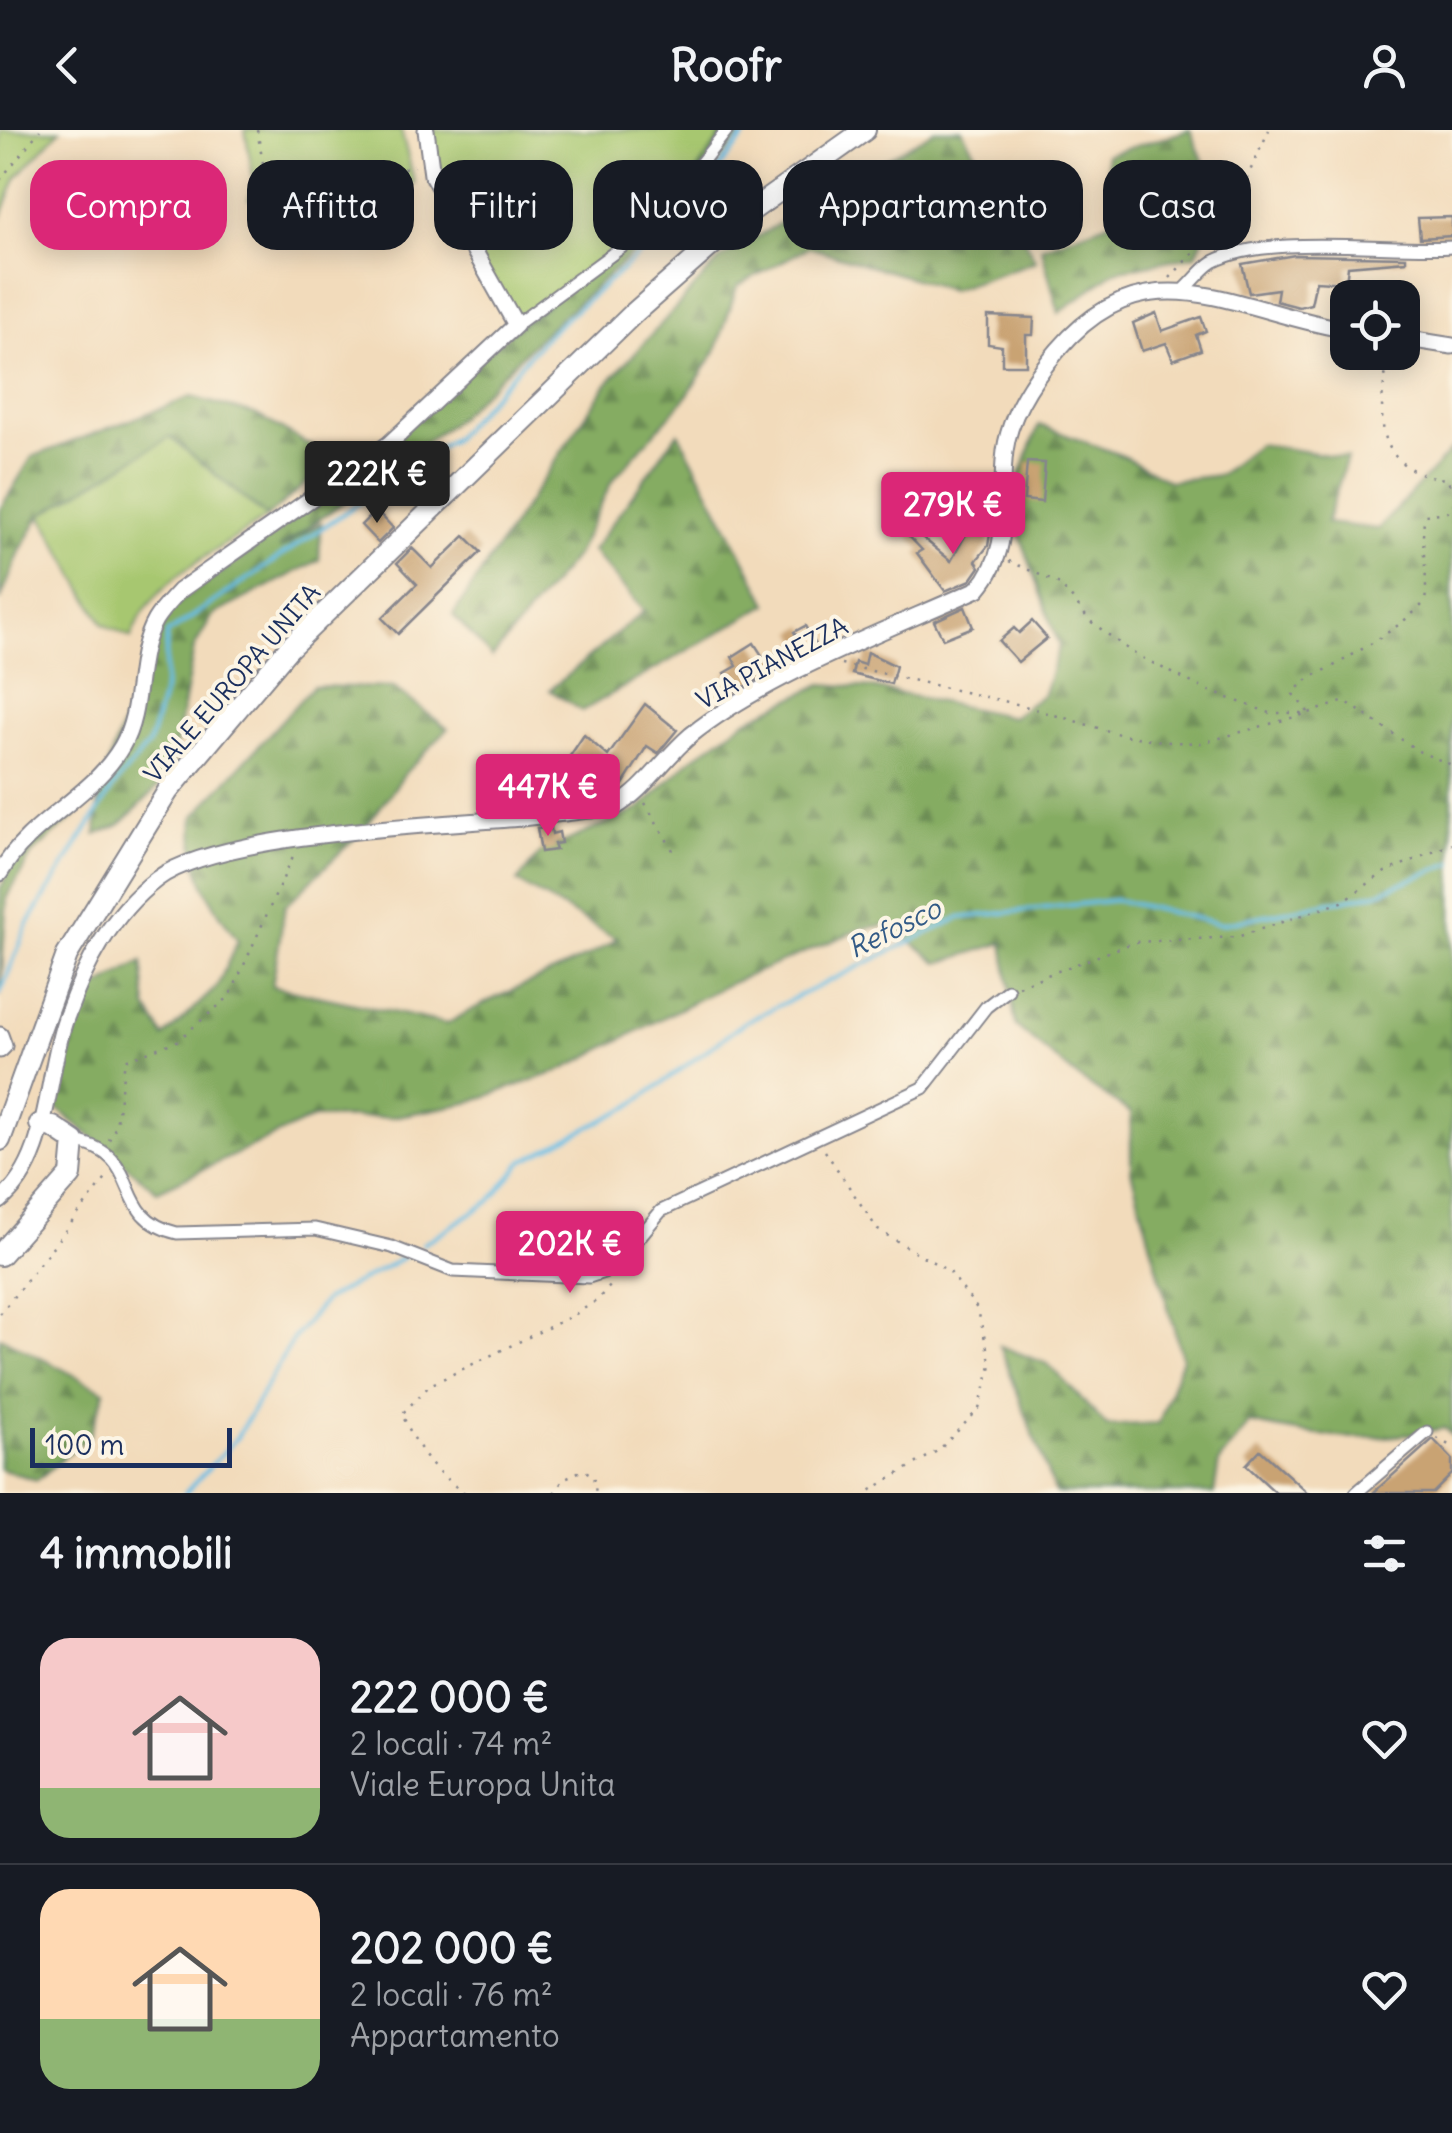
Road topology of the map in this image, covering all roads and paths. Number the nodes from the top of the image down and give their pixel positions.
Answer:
1 (40, 130) edge
2 (257, 130) edge
3 (426, 130) edge
4 (727, 130) edge
5 (865, 130) edge
6 (1269, 130) edge
7 (430, 162) junction
8 (0, 180) edge
9 (1452, 247) edge
10 (1158, 289) junction
11 (1185, 289) junction
12 (516, 326) junction
13 (1330, 327) edge
14 (1420, 341) edge
15 (1428, 342) junction
16 (1452, 346) edge
17 (1452, 490) edge
18 (1452, 504) edge
19 (998, 556) junction
20 (820, 660) junction
21 (1309, 714) junction
22 (1452, 766) edge
23 (639, 794) junction
24 (301, 839) junction
25 (1452, 844) edge
26 (674, 852) dead end
27 (0, 873) edge
28 (1008, 990) joint
29 (0, 1035) edge
30 (0, 1050) edge
31 (40, 1124) junction
32 (816, 1138) junction
33 (0, 1140) edge
34 (74, 1141) junction
35 (104, 1150) junction
36 (118, 1163) junction
37 (0, 1201) edge
38 (0, 1254) edge
39 (622, 1258) junction
40 (0, 1314) edge
41 (1428, 1432) joint
42 (1452, 1447) edge
43 (464, 1493) edge
44 (554, 1493) edge
45 (596, 1493) edge
46 (866, 1493) edge
47 (1356, 1493) edge

1 - 8 path
2 - 7 path
3 - 7 street
4 - 12 street
5 - 33 highway, VIALE EUROPA UNITA
6 - 10 path
7 - 12 street
9 - 11 street
10 - 11 street
10 - 19 street
11 - 13 street
12 - 27 street
14 - 15 street
15 - 16 street
15 - 17 path
18 - 21 path
19 - 20 street, VIA PIANEZZA
19 - 21 path
20 - 21 path
20 - 23 street, VIA PIANEZZA
21 - 22 path
23 - 24 street
23 - 26 path
24 - 31 street
24 - 35 path
25 - 28 path
28 - 32 street
29 - 30 street
31 - 34 highway
31 - 37 street
32 - 39 street
32 - 46 path
34 - 35 street
34 - 38 highway
35 - 36 street
36 - 39 street
36 - 40 path
39 - 43 path
41 - 42 path
41 - 47 street
44 - 45 path

